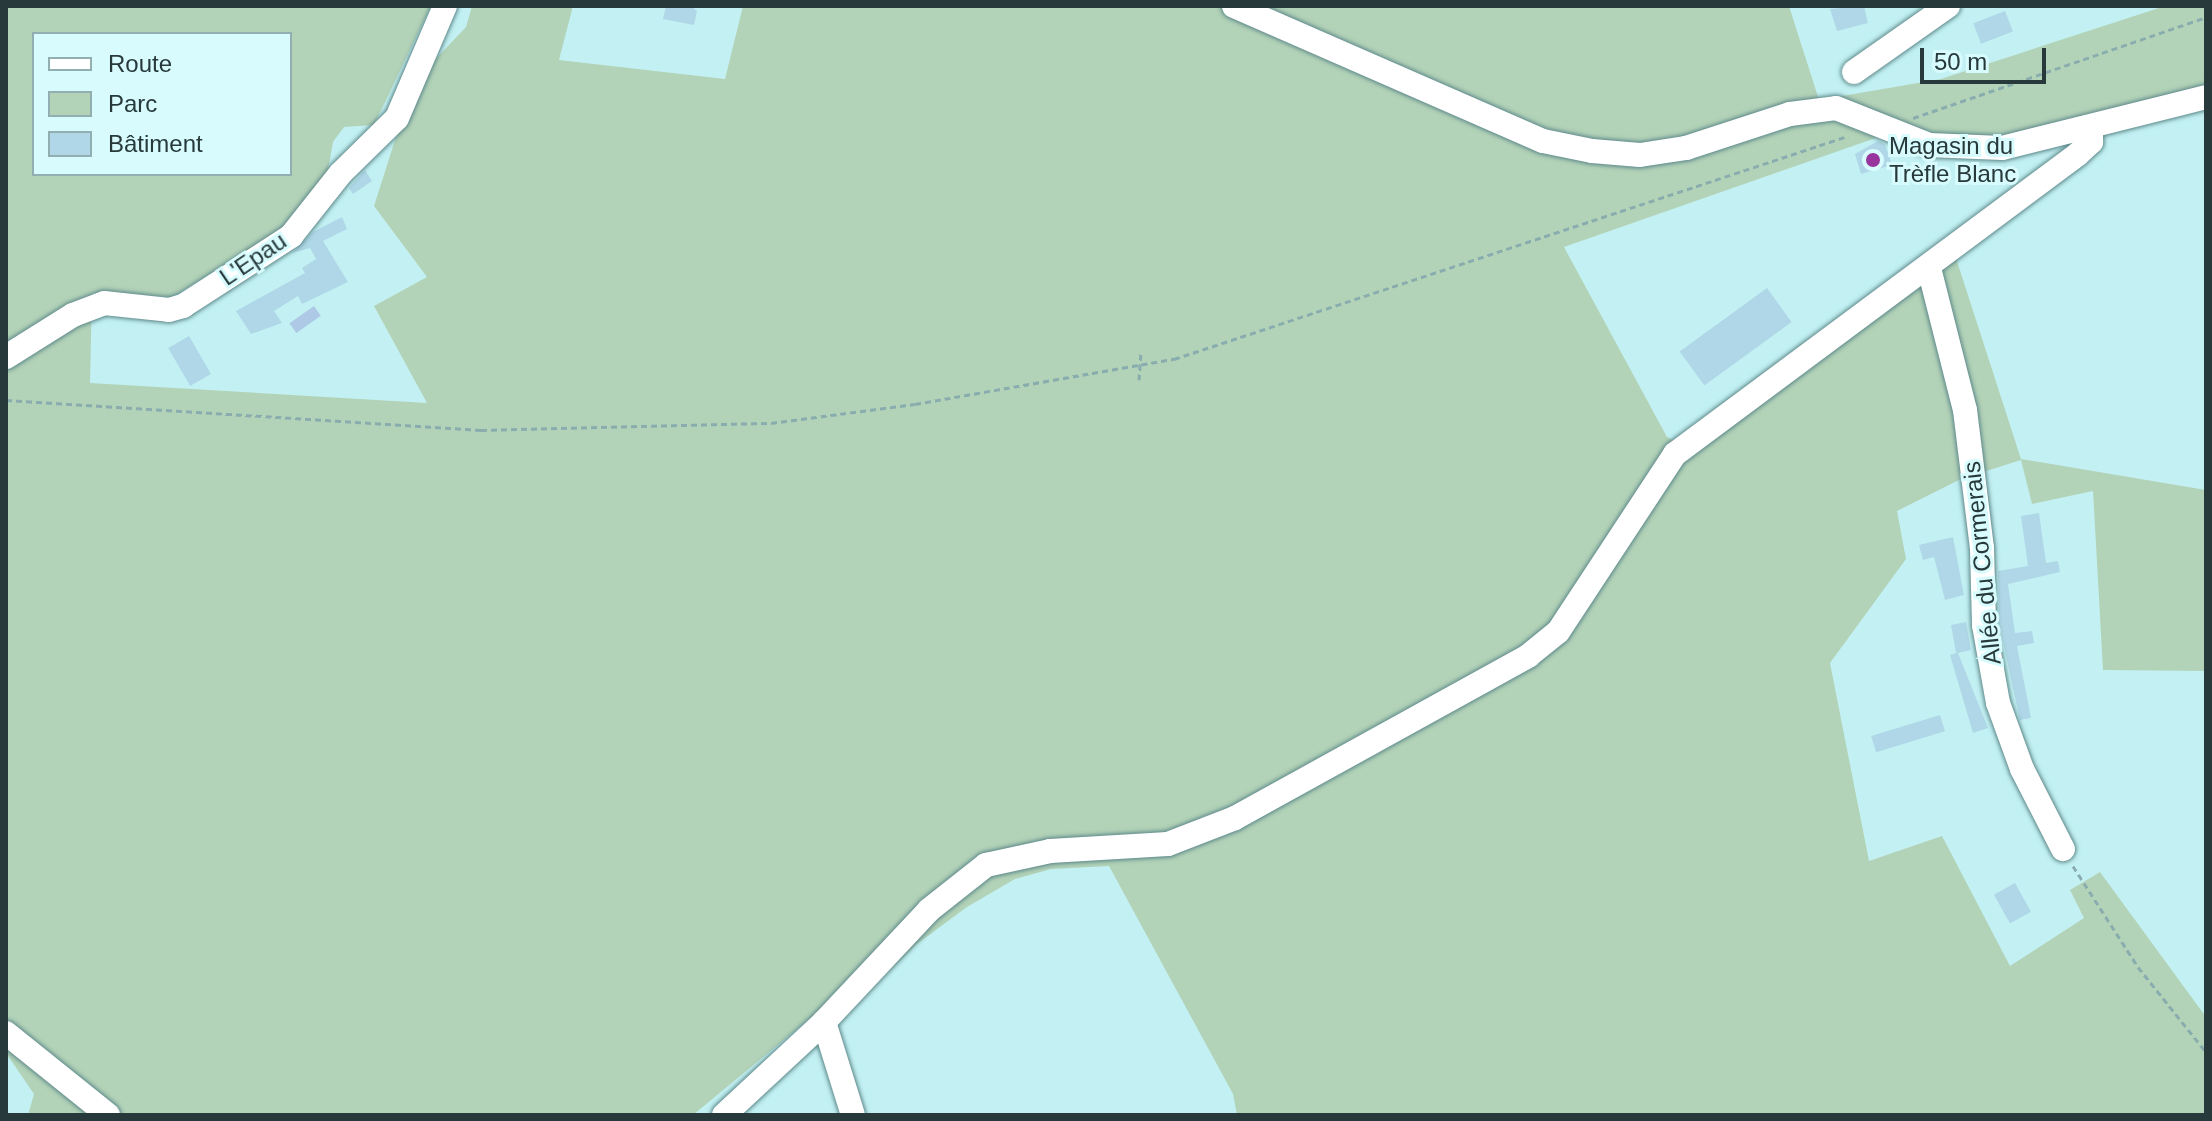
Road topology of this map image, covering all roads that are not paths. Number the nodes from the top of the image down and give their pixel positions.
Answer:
1 (445, 6) edge
2 (1234, 6) edge
3 (1948, 6) edge
4 (1854, 72) dead end
5 (2206, 97) edge
6 (2091, 129) junction
7 (1929, 268) junction
8 (6, 357) edge
9 (2063, 849) road end
10 (824, 1022) junction
11 (6, 1033) edge
12 (108, 1115) edge
13 (724, 1115) edge
14 (853, 1115) edge

1 - 8 street, L'Epau
2 - 6 street
3 - 4 street
5 - 6 street
6 - 7 street
7 - 9 street, Allée du Cormerais
7 - 10 street
10 - 13 street
10 - 14 street
11 - 12 street

